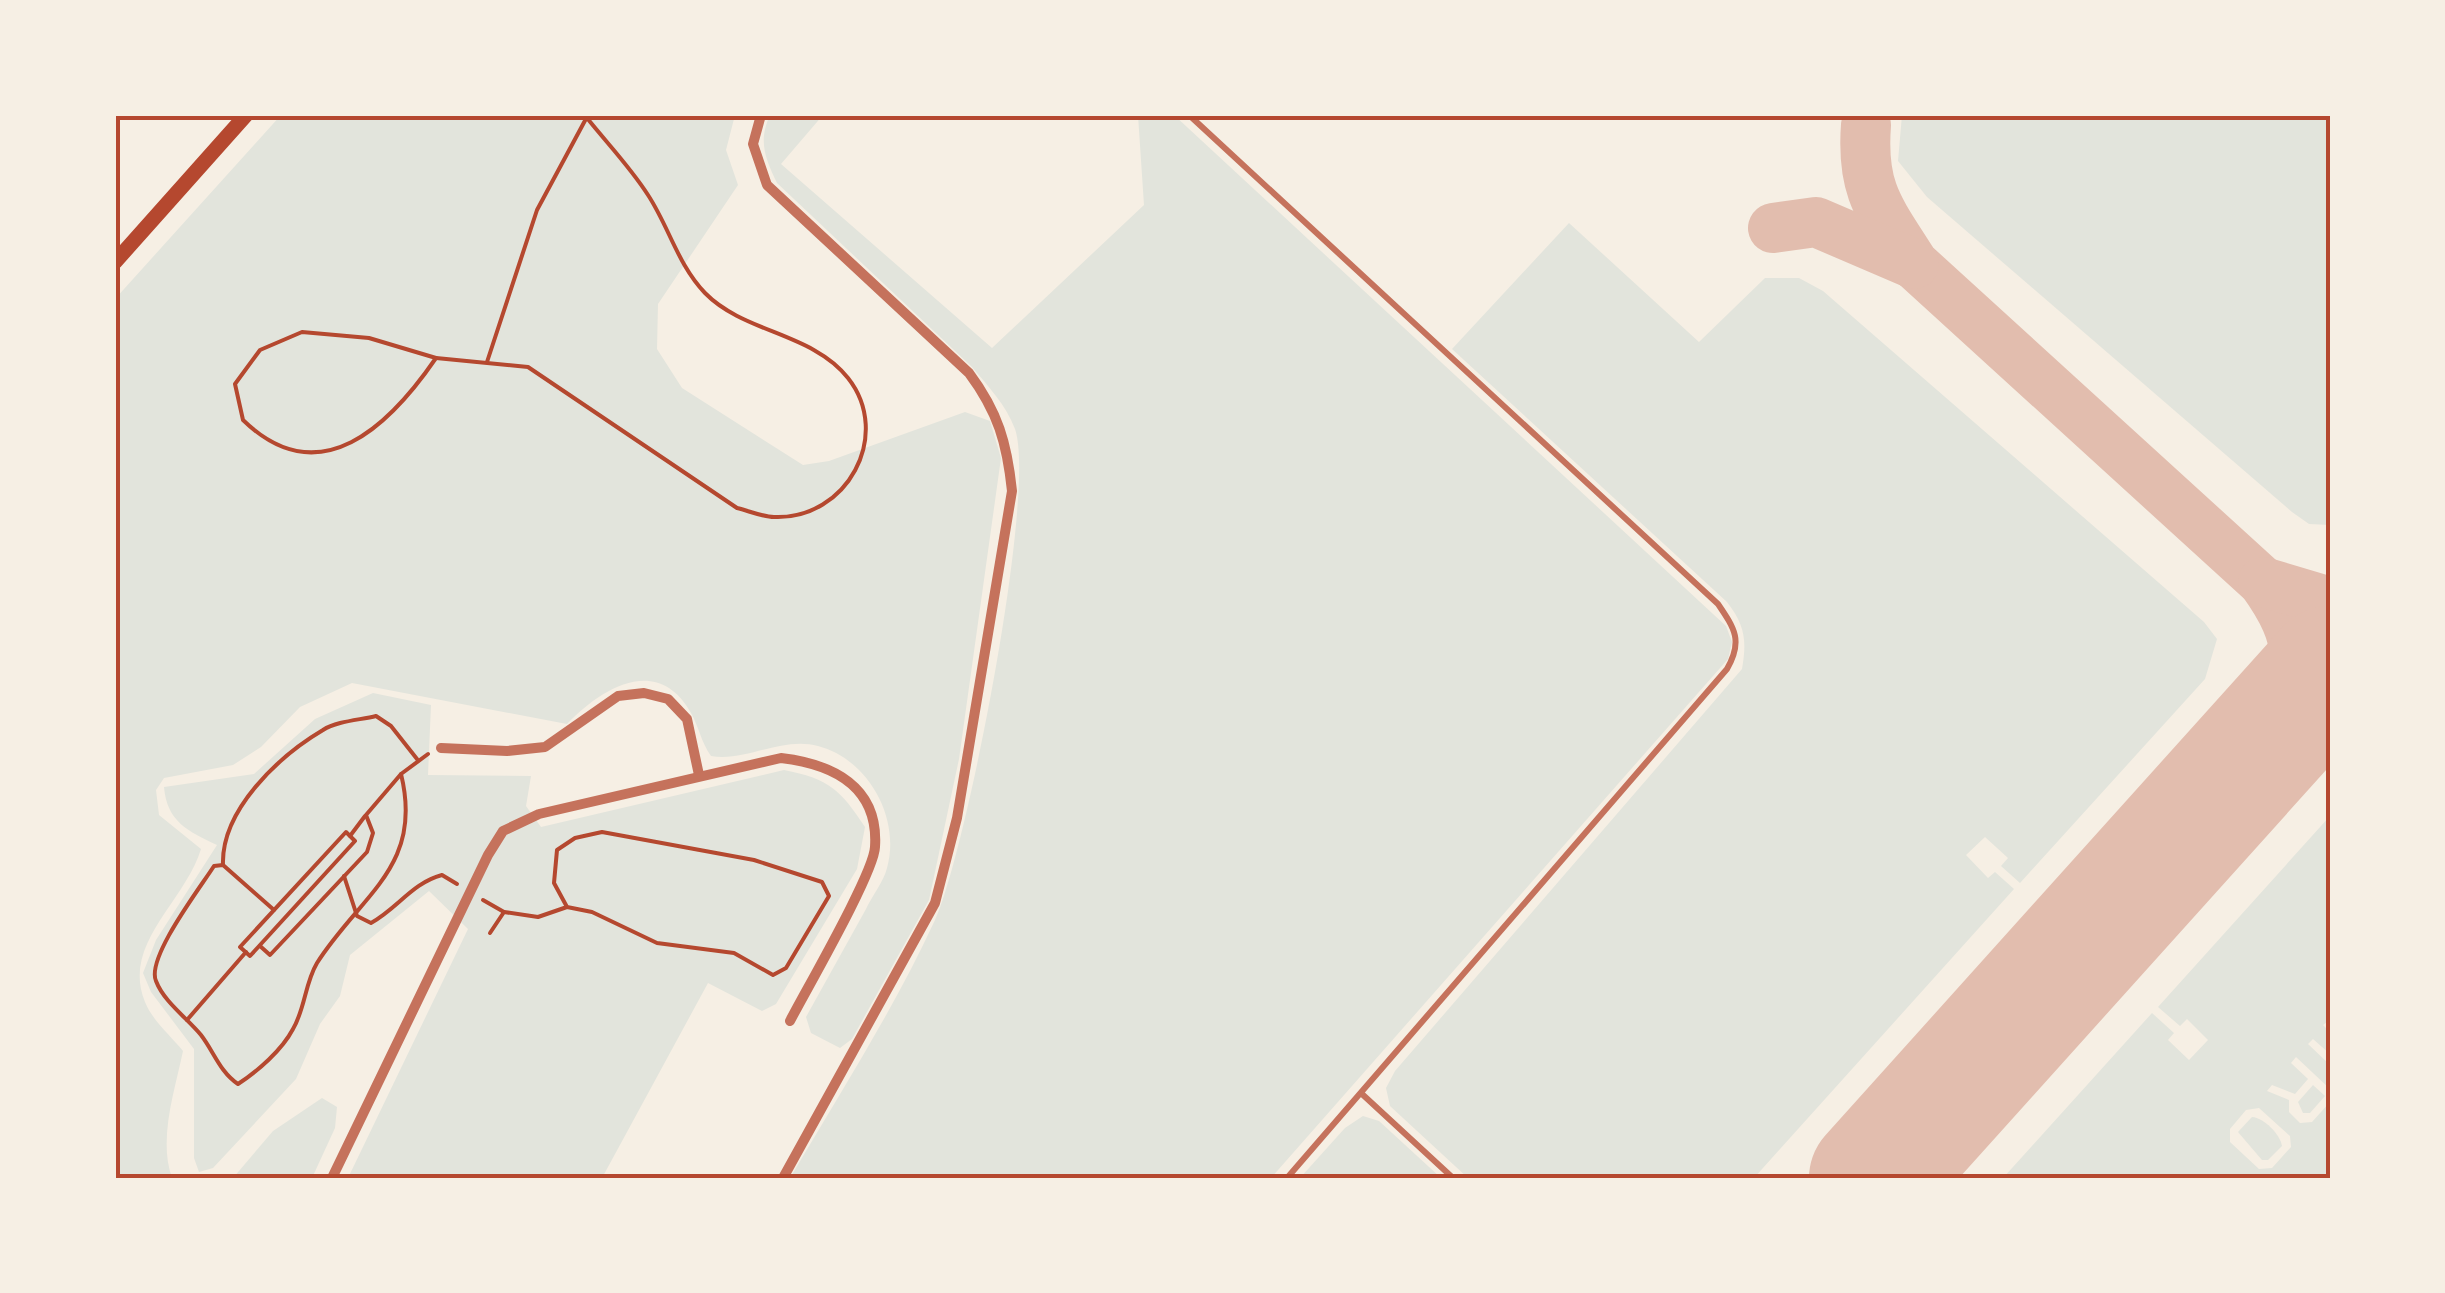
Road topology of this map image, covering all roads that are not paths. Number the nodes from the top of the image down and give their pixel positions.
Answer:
1 (246, 115) edge
2 (761, 115) edge
3 (1189, 115) edge
4 (115, 262) edge
5 (441, 748) road end
6 (699, 775) junction
7 (790, 1020) dead end
8 (1362, 1094) junction
9 (332, 1178) edge
10 (782, 1178) edge
11 (1286, 1178) edge
12 (1453, 1178) edge

1 - 4 main road
2 - 10 street
3 - 8 lane
5 - 6 street
6 - 7 street
6 - 9 street
8 - 11 lane
8 - 12 lane

